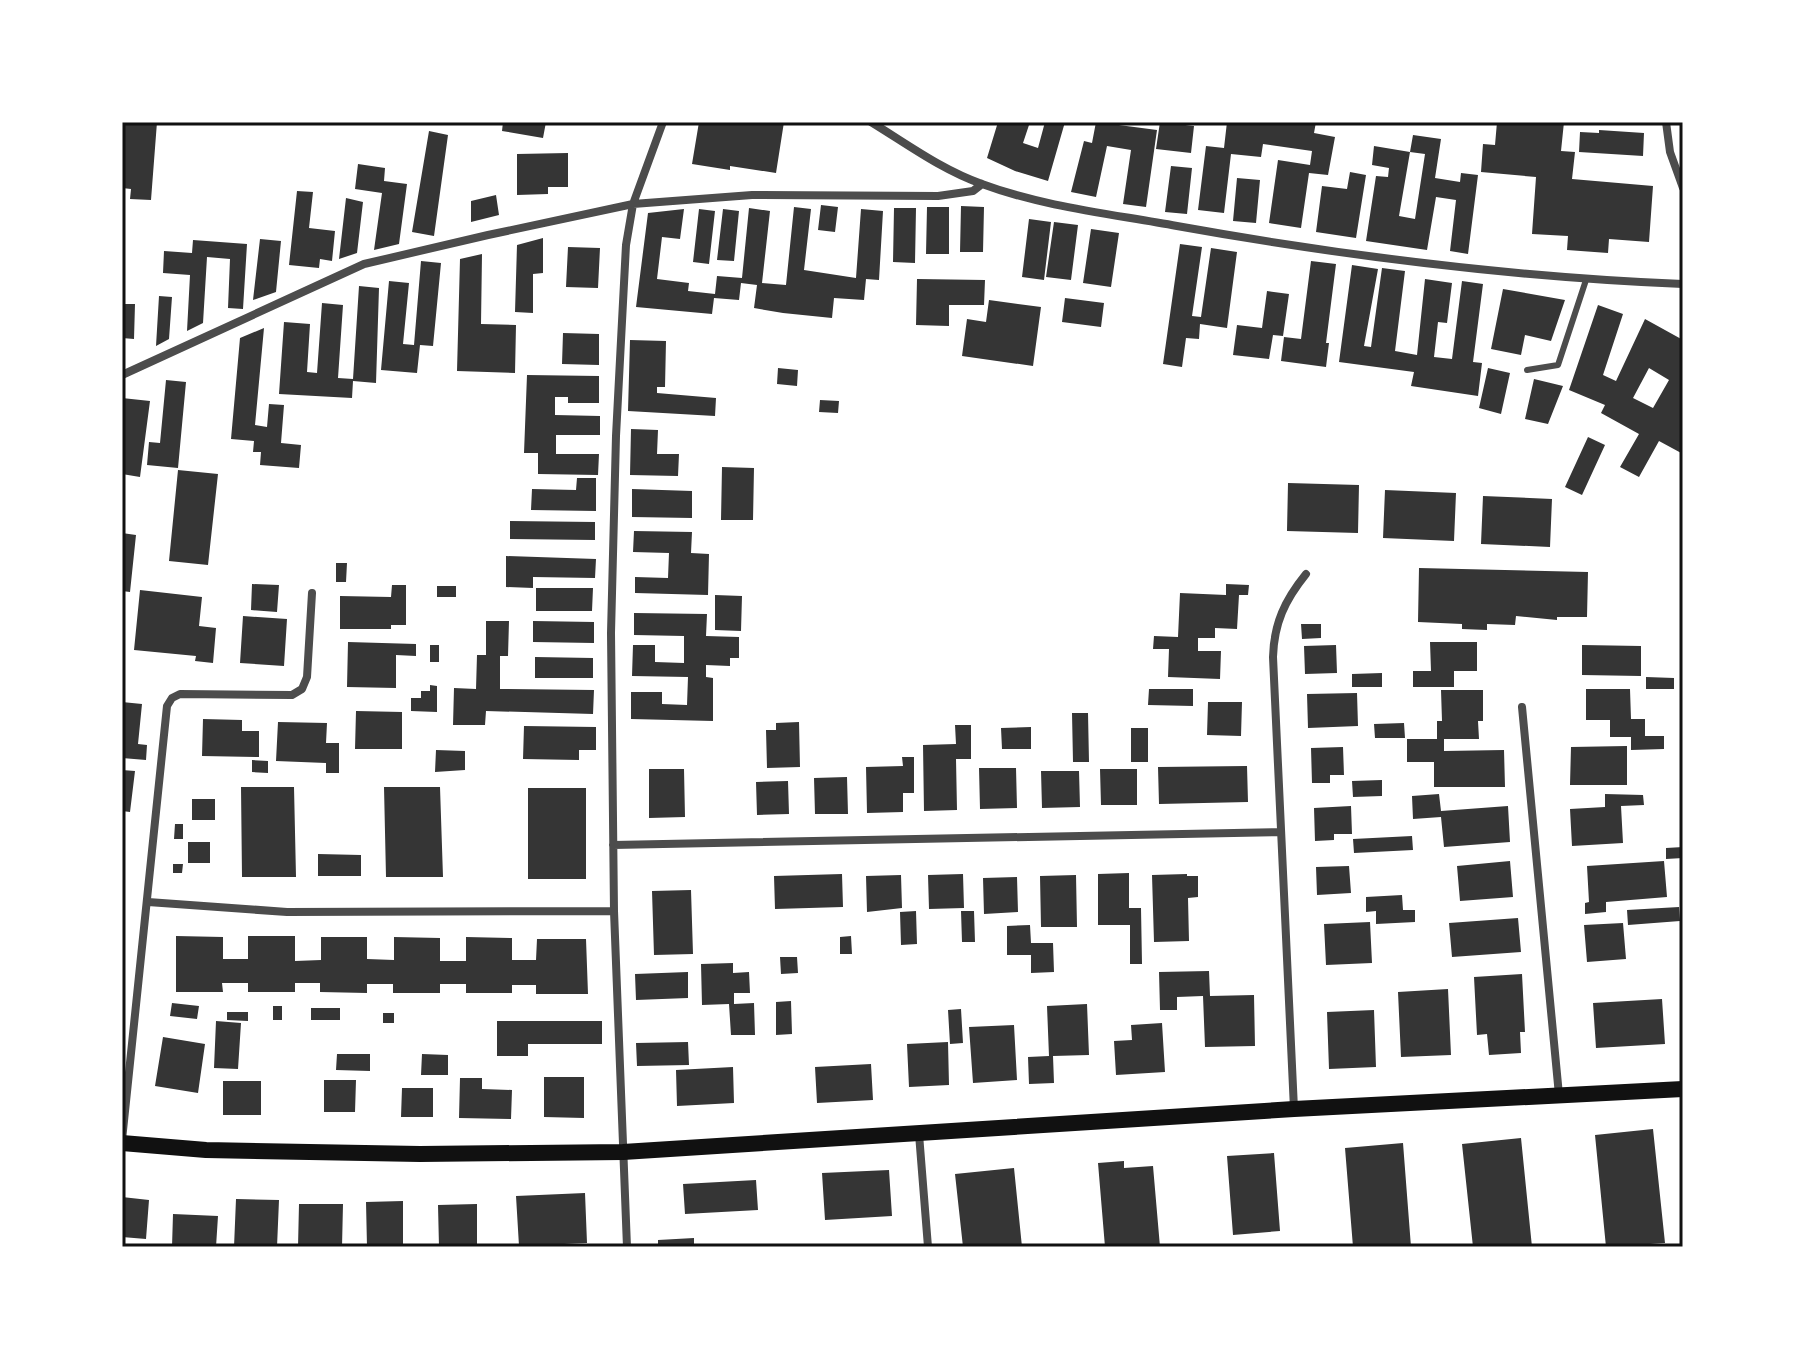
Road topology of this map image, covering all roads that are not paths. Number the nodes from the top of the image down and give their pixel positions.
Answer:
1 (663, 122) edge
2 (871, 122) edge
3 (1666, 122) edge
4 (982, 184) junction
5 (1683, 188) edge
6 (633, 204) junction
7 (1586, 280) junction
8 (1683, 284) edge
9 (1527, 370) dead end
10 (122, 375) edge
11 (1306, 574) dead end
12 (312, 593) dead end
13 (1522, 707) dead end
14 (1281, 832) junction
15 (613, 845) junction
16 (148, 902) junction
17 (614, 911) junction
18 (1683, 1089) edge
19 (1559, 1095) junction
20 (1294, 1109) junction
21 (919, 1133) junction
22 (122, 1141) edge
23 (623, 1152) junction
24 (627, 1247) edge
25 (928, 1247) edge

1 - 6 street
2 - 4 street
3 - 5 street
4 - 6 street
4 - 7 street
6 - 10 street
6 - 15 street
7 - 8 street
7 - 9 lane
11 - 14 street
12 - 16 street
13 - 19 street
14 - 15 street
14 - 20 street
15 - 17 street
16 - 17 street
16 - 22 street
17 - 23 street
18 - 19 main road
19 - 20 main road
20 - 21 main road
21 - 23 main road
21 - 25 street
22 - 23 main road
23 - 24 street

